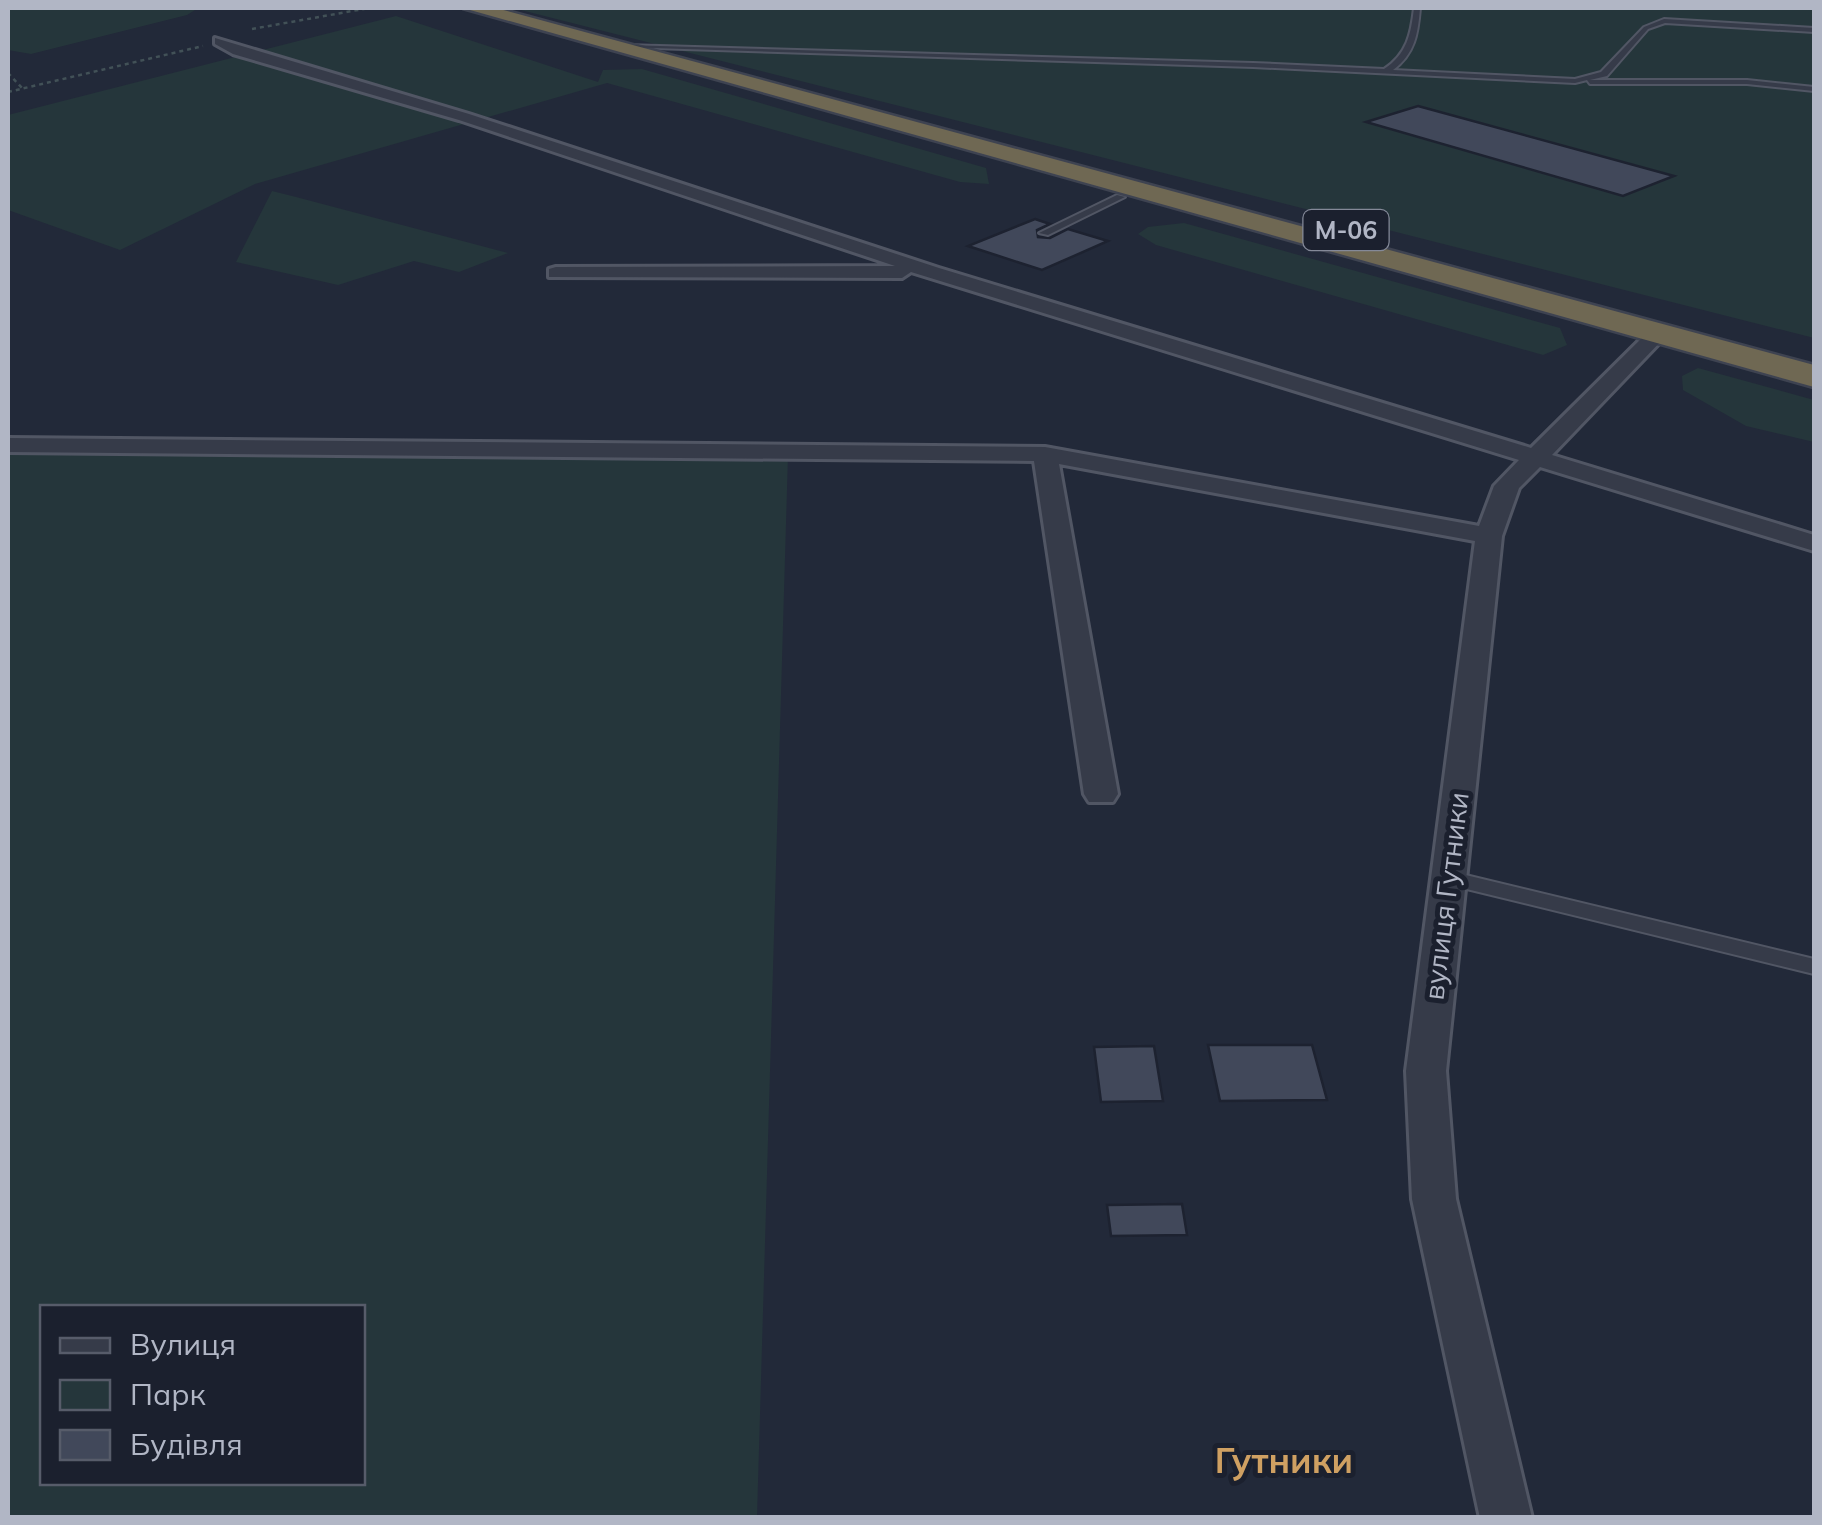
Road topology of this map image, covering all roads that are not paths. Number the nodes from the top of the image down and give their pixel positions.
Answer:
1 (474, 8) edge
2 (1417, 8) edge
3 (1652, 11) dead end
4 (1646, 28) junction
5 (1814, 30) edge
6 (592, 40) junction
7 (220, 41) road end
8 (626, 47) junction
9 (1385, 71) junction
10 (1575, 81) junction
11 (1814, 89) edge
12 (1043, 156) junction
13 (1120, 197) junction
14 (1230, 216) junction
15 (1044, 233) dead end
16 (932, 272) junction
17 (556, 273) dead end
18 (1658, 333) junction
19 (1814, 356) edge
20 (1814, 376) edge
21 (8, 445) edge
22 (1044, 454) junction
23 (1533, 459) junction
24 (1489, 536) junction
25 (1814, 543) edge
26 (1102, 794) dead end
27 (1449, 878) junction
28 (1814, 967) edge
29 (1506, 1518) edge

1 - 6 highway, М-06
2 - 9 lane
3 - 4 lane
4 - 5 lane
4 - 10 lane
6 - 8 highway, М-06
6 - 12 highway, М-06
7 - 16 street
8 - 9 lane
8 - 12 highway, М-06
9 - 10 lane
10 - 11 lane
12 - 13 highway
12 - 14 highway, М-06
12 - 19 highway, М-06
13 - 14 highway
13 - 15 lane
14 - 18 highway, М-06
16 - 17 street
16 - 23 street
18 - 20 highway, М-06
18 - 23 street, вулиця Гутники
21 - 22 street
22 - 24 street
22 - 26 street
23 - 24 street, вулиця Гутники
23 - 25 street
24 - 27 street, вулиця Гутники
27 - 28 lane
27 - 29 street, вулиця Гутники

